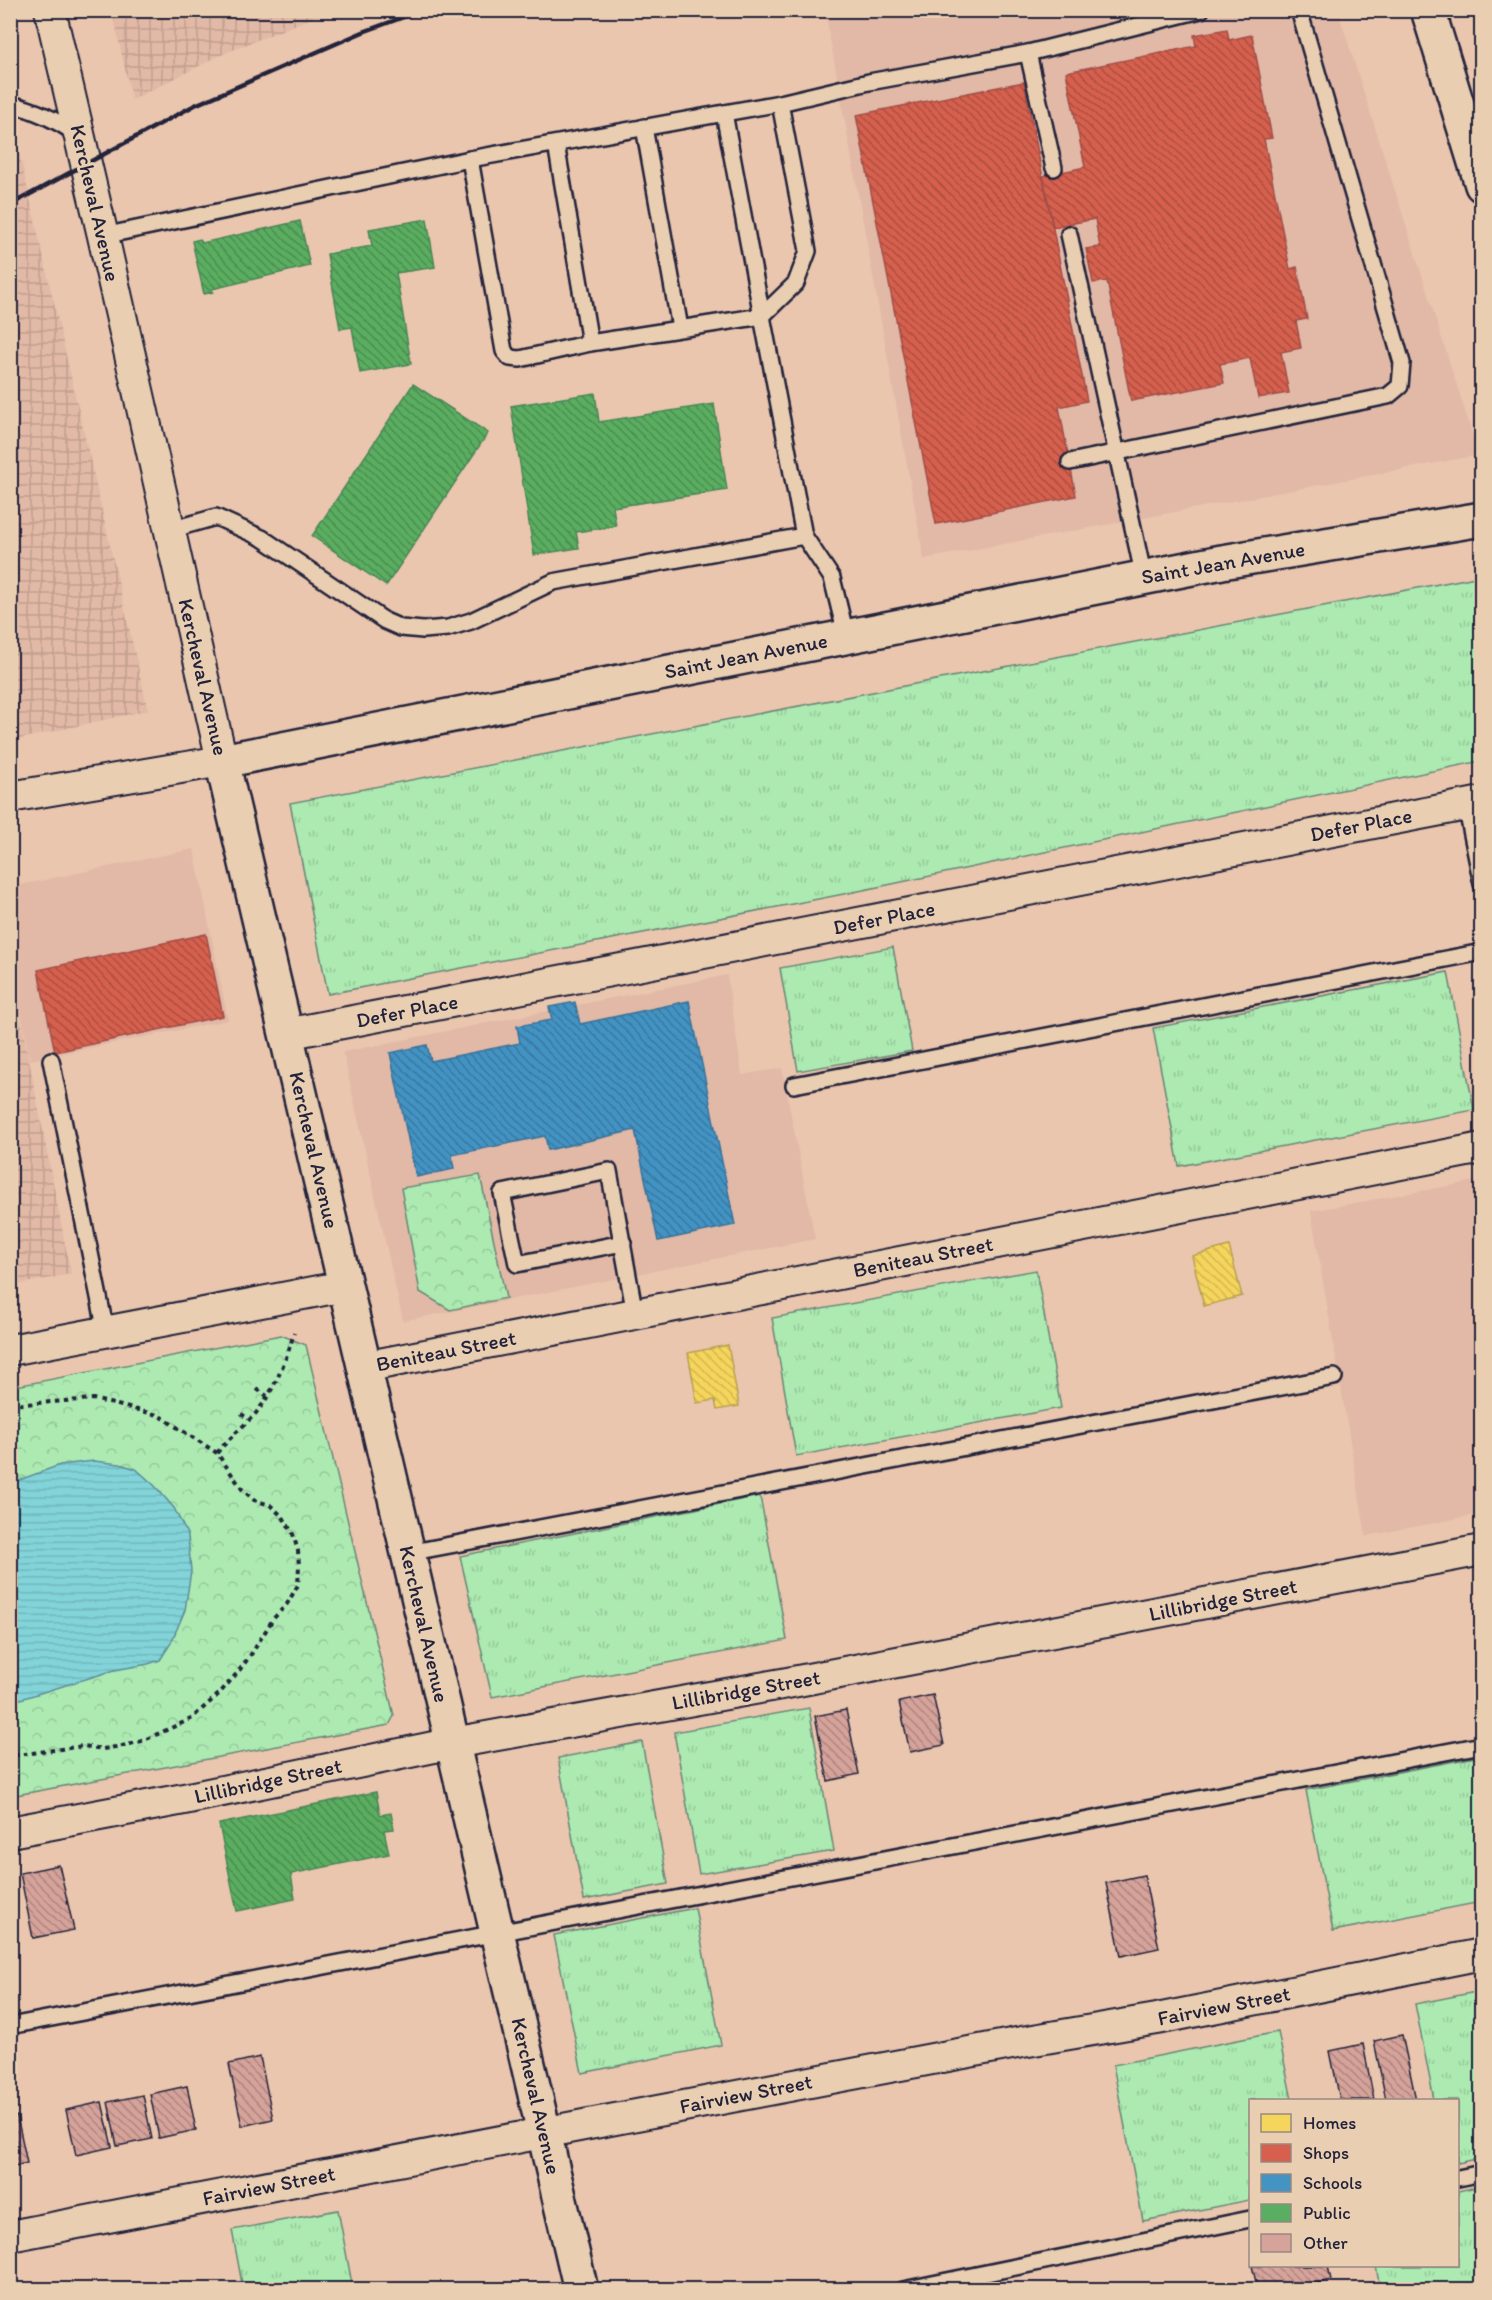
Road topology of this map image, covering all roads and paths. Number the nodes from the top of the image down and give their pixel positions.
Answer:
1 (50, 10) edge
2 (1201, 10) edge
3 (1299, 10) edge
4 (1428, 10) edge
5 (1028, 52) junction
6 (780, 103) junction
7 (10, 104) edge
8 (724, 113) junction
9 (644, 128) junction
10 (1474, 132) edge
11 (79, 135) junction
12 (556, 144) junction
13 (470, 159) junction
14 (1054, 168) dead end
15 (1482, 185) edge
16 (1069, 234) dead end
17 (103, 236) junction
18 (762, 316) junction
19 (680, 328) junction
20 (590, 343) junction
21 (1118, 453) junction
22 (1070, 462) dead end
23 (1482, 519) edge
24 (170, 530) junction
25 (804, 536) junction
26 (1144, 578) junction
27 (846, 635) junction
28 (222, 761) junction
29 (10, 797) edge
30 (1474, 803) edge
31 (1482, 884) edge
32 (1482, 952) edge
33 (286, 1034) junction
34 (51, 1060) dead end
35 (794, 1085) dead end
36 (1482, 1148) edge
37 (623, 1243) junction
38 (345, 1286) junction
39 (635, 1314) junction
40 (106, 1332) junction
41 (294, 1334) dead end
42 (10, 1350) edge
43 (364, 1366) junction
44 (1334, 1377) dead end
45 (257, 1389) dead end
46 (267, 1396) junction
47 (10, 1406) edge
48 (241, 1413) dead end
49 (250, 1419) junction
50 (217, 1453) junction
51 (1482, 1550) edge
52 (408, 1553) junction
53 (453, 1743) junction
54 (1482, 1745) edge
55 (10, 1756) edge
56 (10, 1832) edge
57 (498, 1932) junction
58 (1482, 1954) edge
59 (10, 2026) edge
60 (545, 2132) junction
61 (1482, 2173) edge
62 (1459, 2178) edge
63 (1249, 2219) edge
64 (10, 2236) edge
65 (581, 2289) edge
66 (903, 2289) edge

1 - 11 street, Kercheval Avenue
2 - 5 lane
3 - 21 lane
4 - 10 street
5 - 6 lane
5 - 14 lane
6 - 8 lane
6 - 18 lane
7 - 11 lane
8 - 9 lane
8 - 18 lane
9 - 12 lane
9 - 19 lane
10 - 15 street
11 - 17 street, Kercheval Avenue
12 - 13 lane
12 - 20 lane
13 - 17 lane
13 - 20 lane
16 - 21 lane
17 - 24 street, Kercheval Avenue
18 - 19 lane
18 - 25 lane
19 - 20 lane
21 - 22 lane
21 - 26 lane
23 - 26 street, Saint Jean Avenue
24 - 25 lane
24 - 28 street, Kercheval Avenue
25 - 27 lane
26 - 27 street, Saint Jean Avenue
27 - 28 street, Saint Jean Avenue
28 - 29 street, Saint Jean Avenue
28 - 33 street, Kercheval Avenue
30 - 31 lane
30 - 33 street, Defer Place
32 - 35 lane
33 - 38 street, Kercheval Avenue
34 - 40 lane
36 - 39 street, Beniteau Street
37 - 37 lane
37 - 39 lane
38 - 40 street
38 - 43 street, Kercheval Avenue
39 - 43 street, Beniteau Street
40 - 42 street
41 - 46 path
43 - 52 street, Kercheval Avenue
44 - 52 lane
45 - 46 path
46 - 49 path
47 - 50 path
48 - 49 path
49 - 50 path
50 - 55 path
51 - 53 street, Lillibridge Street
52 - 53 street, Kercheval Avenue
53 - 56 street, Lillibridge Street
53 - 57 street, Kercheval Avenue
54 - 57 lane
57 - 59 lane
57 - 60 street, Kercheval Avenue
58 - 60 street, Fairview Street
60 - 64 street, Fairview Street
60 - 65 street, Kercheval Avenue
61 - 62 lane
63 - 66 lane

